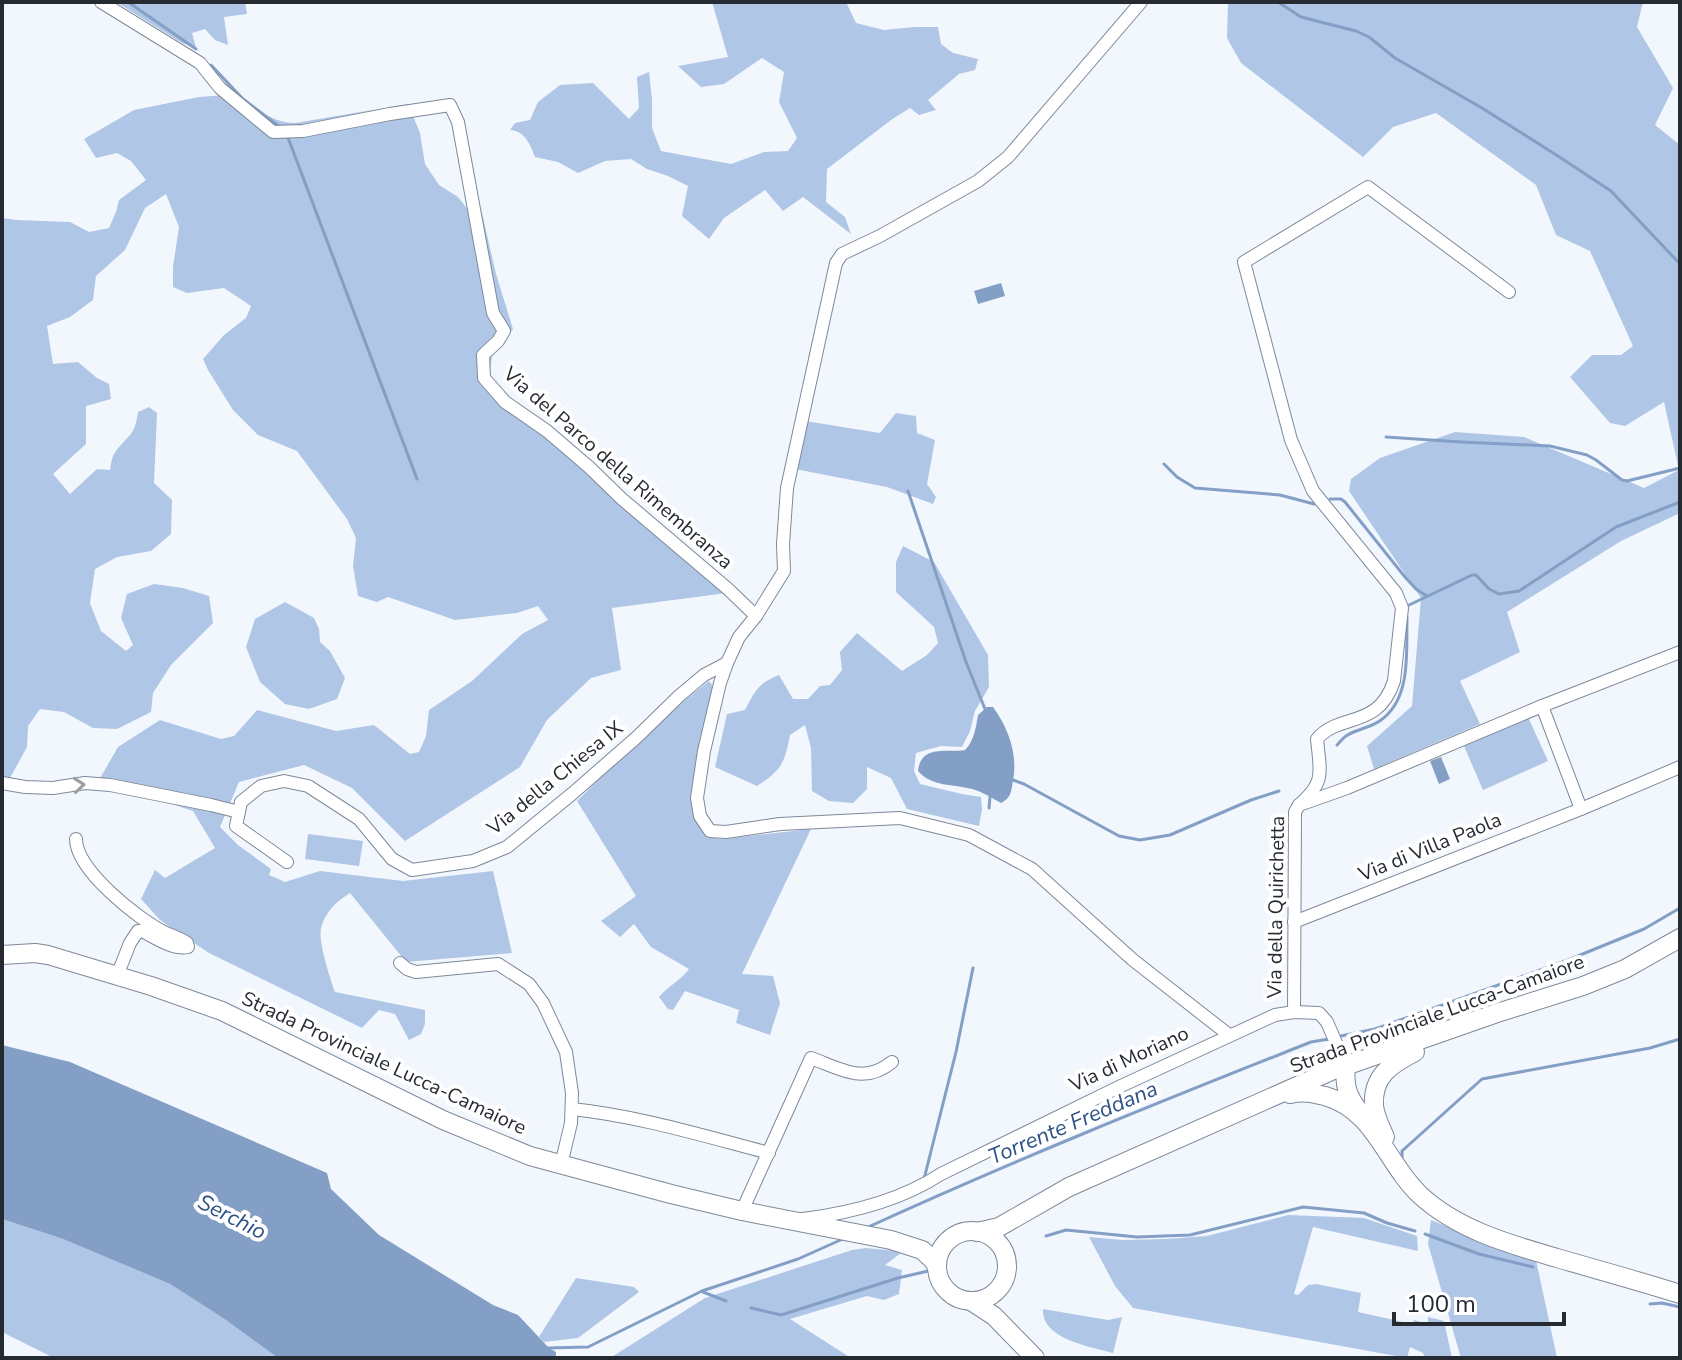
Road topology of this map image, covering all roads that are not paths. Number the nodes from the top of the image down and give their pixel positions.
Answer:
1 (101, 2) edge
2 (1141, 2) edge
3 (1509, 292) dead end
4 (756, 616) junction
5 (1680, 652) edge
6 (727, 663) junction
7 (1542, 706) junction
8 (1680, 767) edge
9 (2, 783) edge
10 (1299, 805) junction
11 (1581, 809) junction
12 (239, 812) junction
13 (76, 839) dead end
14 (287, 862) dead end
15 (1294, 922) junction
16 (1680, 938) edge
17 (2, 955) edge
18 (400, 963) dead end
19 (117, 976) junction
20 (1294, 1012) junction
21 (1462, 1025) junction
22 (1229, 1035) junction
23 (1343, 1060) junction
24 (892, 1062) dead end
25 (1266, 1100) junction
26 (572, 1109) junction
27 (1369, 1113) junction
28 (769, 1153) junction
29 (561, 1165) junction
30 (1034, 1208) junction
31 (742, 1211) junction
32 (840, 1226) junction
33 (977, 1232) junction
34 (953, 1237) junction
35 (891, 1240) junction
36 (1006, 1257) junction
37 (937, 1267) junction
38 (1002, 1285) junction
39 (1680, 1285) edge
40 (1656, 1286) junction
41 (1680, 1294) edge
42 (971, 1301) junction
43 (1017, 1338) junction
44 (1035, 1358) edge

1 - 4 street, Via del Parco della Rimembranza
2 - 4 street
3 - 10 street
4 - 6 street
5 - 7 street
6 - 12 street, Via della Chiesa IX
6 - 22 street
7 - 10 street, Via della Quirichetta
7 - 11 street
8 - 11 street, Via di Villa Paola
9 -> 12 street
10 - 15 street, Via della Quirichetta
11 - 15 street, Via di Villa Paola
12 - 14 street
13 - 19 street
15 - 20 street, Via della Quirichetta
16 - 21 main road, Strada Provinciale Lucca-Camaiore
17 - 19 main road, Strada Provinciale Lucca-Camaiore
18 - 26 street
19 - 29 main road, Strada Provinciale Lucca-Camaiore
20 - 22 street, Via di Moriano
20 - 23 street
21 - 23 main road, Strada Provinciale Lucca-Camaiore
21 - 27 main road
22 - 32 street, Via di Moriano
23 - 25 main road, Strada Provinciale Lucca-Camaiore
23 - 27 main road
24 - 28 street
25 - 27 main road
25 - 30 main road, Strada Provinciale Lucca-Camaiore
26 - 28 street
26 - 29 street
27 - 40 main road
28 - 31 street
29 - 31 main road, Strada Provinciale Lucca-Camaiore
30 - 33 main road, Strada Provinciale Lucca-Camaiore
30 - 36 main road, Strada Provinciale Lucca-Camaiore
31 - 32 main road, Strada Provinciale Lucca-Camaiore
32 - 35 main road, Strada Provinciale Lucca-Camaiore
33 - 34 main road
33 - 36 main road
34 - 35 main road, Strada Provinciale Lucca-Camaiore
34 - 37 main road
35 - 37 main road, Strada Provinciale Lucca-Camaiore
36 - 38 main road
37 - 42 main road
38 - 42 main road
38 - 43 main road
39 - 40 street
40 - 41 main road
42 - 43 main road
43 - 44 main road

